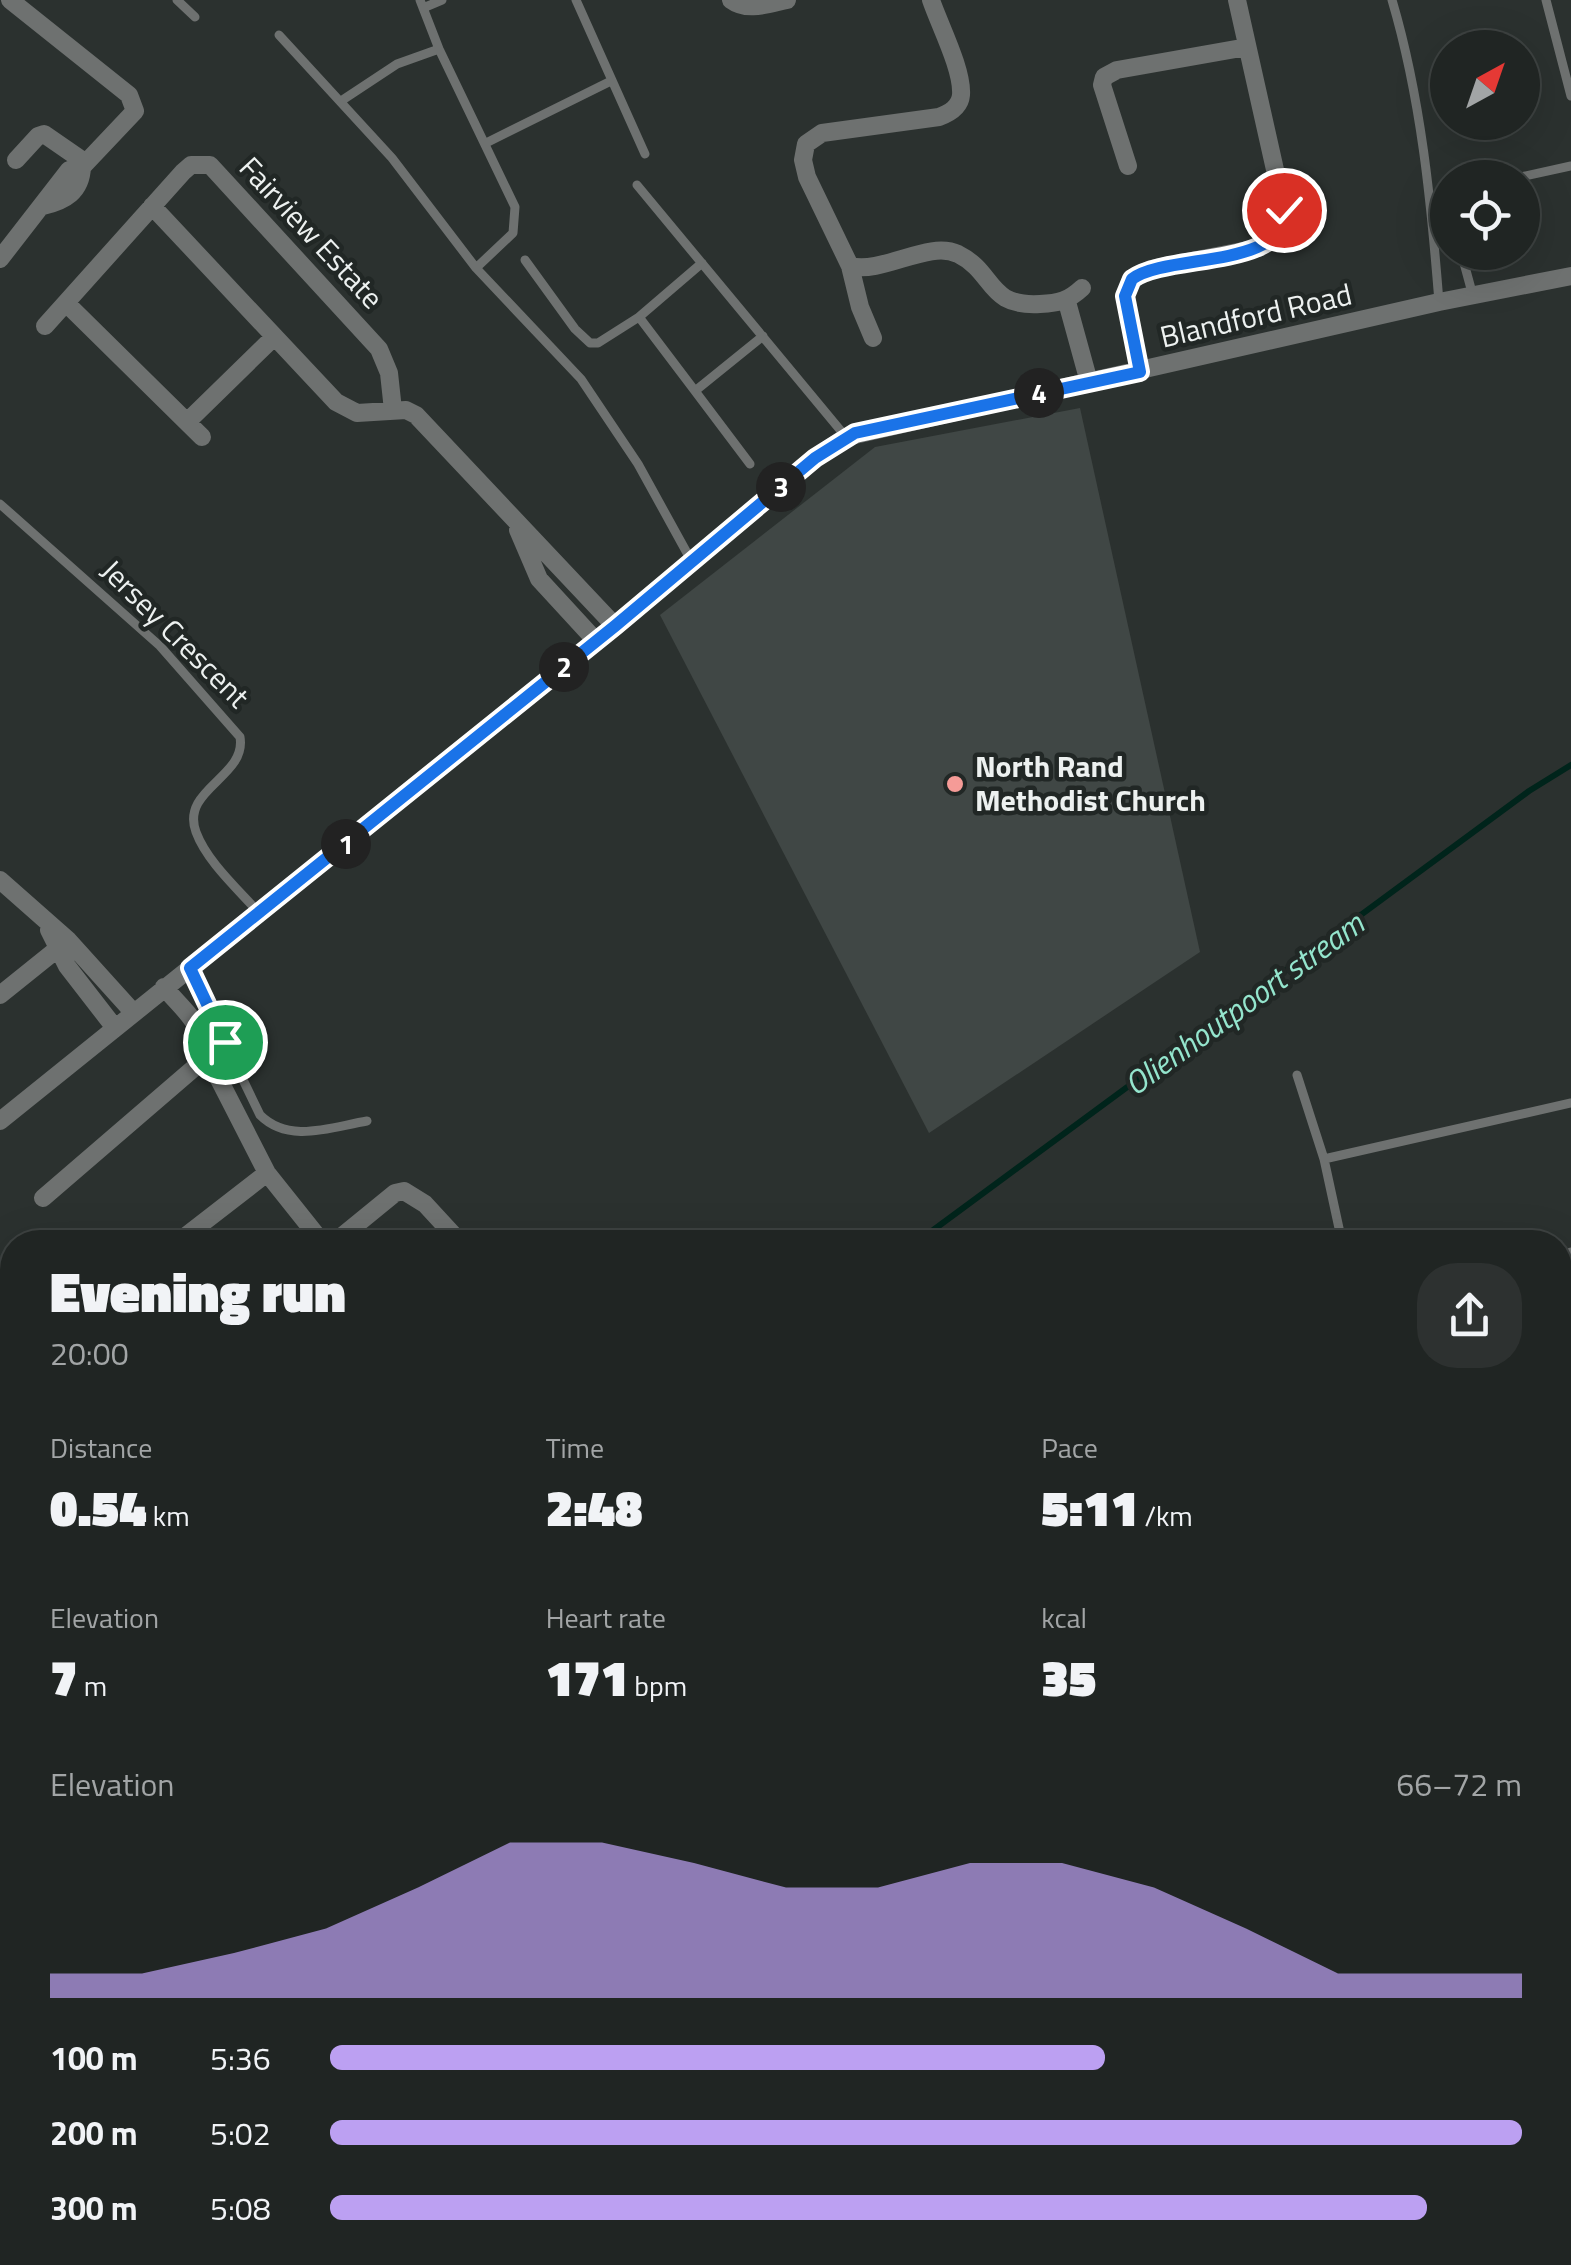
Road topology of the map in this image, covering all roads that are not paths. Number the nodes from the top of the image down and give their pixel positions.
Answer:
1 (10, 0) edge
2 (178, 0) edge
3 (442, 0) edge
4 (576, 0) edge
5 (731, 0) edge
6 (787, 0) edge
7 (931, 0) edge
8 (1237, 0) edge
9 (1392, 0) edge
10 (1546, 0) edge
11 (421, 4) edge
12 (195, 17) dead end
13 (279, 35) dead end
14 (1247, 47) junction
15 (439, 50) junction
16 (611, 82) junction
17 (1571, 96) edge
18 (341, 101) junction
19 (486, 143) junction
20 (646, 154) dead end
21 (16, 160) dead end
22 (84, 165) junction
23 (1128, 166) dead end
24 (1571, 166) edge
25 (1540, 173) edge
26 (637, 184) dead end
27 (152, 206) junction
28 (0, 259) edge
29 (524, 260) dead end
30 (702, 263) junction
31 (850, 266) junction
32 (476, 268) junction
33 (1466, 270) edge
34 (1571, 276) edge
35 (1082, 288) dead end
36 (1473, 296) junction
37 (1067, 302) junction
38 (1439, 302) junction
39 (66, 303) junction
40 (639, 317) junction
41 (45, 326) dead end
42 (763, 336) junction
43 (274, 337) junction
44 (873, 338) dead end
45 (1140, 372) junction
46 (1088, 382) junction
47 (695, 390) junction
48 (393, 410) junction
49 (188, 422) junction
50 (846, 436) junction
51 (202, 437) dead end
52 (750, 464) dead end
53 (0, 504) edge
54 (516, 525) junction
55 (692, 562) junction
56 (615, 626) junction
57 (596, 641) junction
58 (0, 880) edge
59 (260, 914) junction
60 (63, 944) junction
61 (190, 968) junction
62 (164, 987) junction
63 (0, 996) edge
64 (133, 1012) junction
65 (115, 1028) junction
66 (204, 1050) junction
67 (1297, 1076) dead end
68 (1571, 1103) edge
69 (367, 1120) dead end
70 (0, 1121) edge
71 (1324, 1160) junction
72 (267, 1173) junction
73 (42, 1198) dead end
74 (193, 1230) edge
75 (312, 1230) edge
76 (350, 1230) edge
77 (449, 1230) edge
78 (1339, 1230) edge
79 (640, 2265) edge
80 (659, 2265) edge

1 - 22 street
2 - 12 lane
3 - 11 lane
4 - 16 lane
5 - 6 street
7 - 31 street
8 - 14 street
9 - 38 lane
10 - 17 lane
11 - 15 lane
13 - 18 lane
14 - 23 street
14 - 45 street
15 - 18 lane
15 - 19 lane
16 - 19 lane
16 - 20 lane
18 - 32 lane
19 - 32 lane
21 - 22 street
22 - 28 street
24 - 25 lane
26 - 30 lane
27 - 39 street, Fairview Estate
27 - 43 street
27 - 48 street, Fairview Estate
29 - 40 lane
30 - 40 lane
30 - 42 lane
31 - 37 street
31 - 44 street
32 - 55 lane
33 - 36 lane
34 - 36 street, Blandford Road
35 - 37 street
36 - 38 street, Blandford Road
37 - 46 street
38 - 45 street, Blandford Road
39 - 41 street, Fairview Estate
39 - 49 street
40 - 47 lane
42 - 47 lane
42 - 50 lane
43 - 48 street
43 - 49 street
45 - 46 street, Blandford Road
46 - 50 street, Blandford Road
47 - 52 lane
48 - 54 street
49 - 51 street
50 - 55 street, Blandford Road
53 - 59 lane, Jersey Crescent
54 - 56 street
54 - 57 street
55 - 56 street, Blandford Road
56 - 57 street, Blandford Road
57 - 59 street, Blandford Road
58 - 60 street
59 - 61 street, Blandford Road
60 - 63 street
60 - 64 street
60 - 65 street
61 - 62 street, Blandford Road
61 - 69 lane
62 - 64 street, Blandford Road
62 - 66 street
64 - 65 street, Blandford Road
65 - 70 street, Blandford Road
66 - 72 street
66 - 73 street
67 - 71 lane
68 - 71 lane
71 - 78 lane
72 - 74 street
72 - 75 street
76 - 77 street
79 - 80 street

